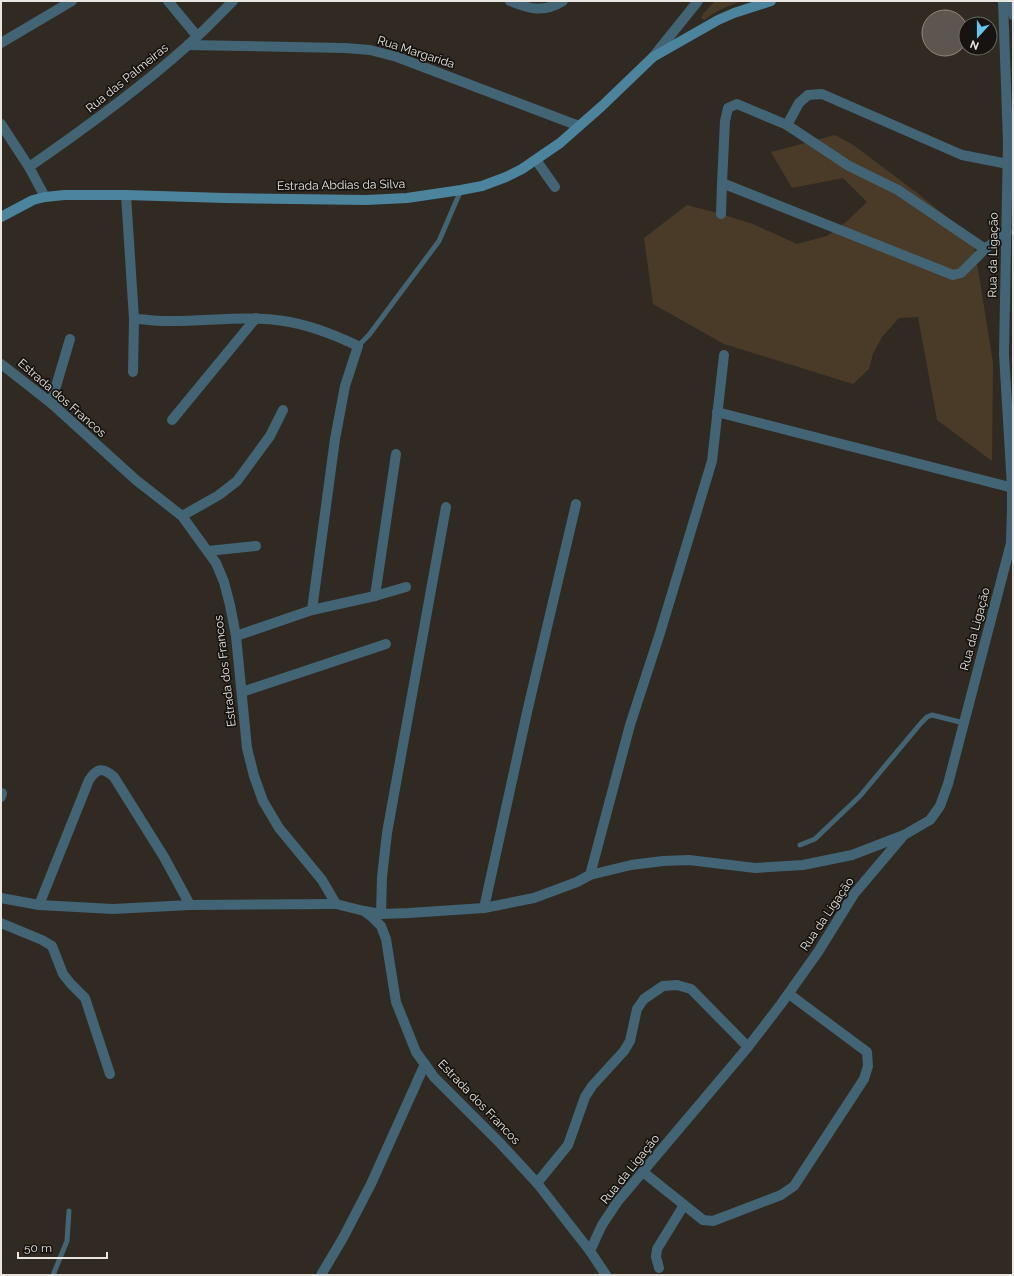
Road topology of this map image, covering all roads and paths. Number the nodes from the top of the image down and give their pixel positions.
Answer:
1 (72, 1) edge
2 (168, 1) edge
3 (233, 1) edge
4 (510, 1) edge
5 (563, 1) edge
6 (698, 1) edge
7 (771, 1) edge
8 (1003, 1) edge
9 (1010, 1) edge
10 (1013, 16) edge
11 (197, 36) junction
12 (1, 43) edge
13 (188, 45) junction
14 (653, 57) junction
15 (1009, 63) edge
16 (1, 124) edge
17 (787, 125) junction
18 (579, 126) junction
19 (536, 160) junction
20 (1008, 164) junction
21 (29, 167) junction
22 (722, 183) junction
23 (555, 187) dead end
24 (461, 190) junction
25 (126, 195) junction
26 (45, 197) junction
27 (721, 214) dead end
28 (1, 217) edge
29 (1007, 232) junction
30 (985, 249) junction
31 (256, 318) junction
32 (134, 319) junction
33 (70, 339) dead end
34 (358, 346) junction
35 (724, 355) dead end
36 (1, 364) edge
37 (133, 372) dead end
38 (51, 403) junction
39 (283, 410) dead end
40 (717, 412) junction
41 (172, 420) dead end
42 (396, 454) dead end
43 (1012, 488) edge
44 (576, 504) dead end
45 (446, 507) dead end
46 (1013, 509) edge
47 (182, 516) junction
48 (1012, 544) edge
49 (256, 546) dead end
50 (208, 551) junction
51 (406, 587) dead end
52 (375, 596) junction
53 (312, 610) junction
54 (236, 636) junction
55 (386, 644) dead end
56 (242, 692) junction
57 (964, 724) junction
58 (904, 835) junction
59 (800, 845) dead end
60 (590, 875) junction
61 (1, 898) edge
62 (190, 904) junction
63 (336, 904) junction
64 (39, 905) junction
65 (484, 908) junction
66 (364, 911) junction
67 (381, 914) junction
68 (1, 923) edge
69 (788, 994) junction
70 (748, 1047) junction
71 (425, 1064) junction
72 (110, 1074) dead end
73 (643, 1172) junction
74 (537, 1183) junction
75 (684, 1205) junction
76 (69, 1211) dead end
77 (590, 1251) junction
78 (659, 1268) dead end
79 (53, 1275) edge
80 (321, 1275) edge
81 (606, 1275) edge

1 - 12 street
2 - 11 street
3 - 11 street, Rua das Palmeiras
4 - 5 street
6 - 14 street
7 - 14 main road, Estrada Abdias da Silva
8 - 15 street, Rua da Ligação
9 - 10 street
11 - 13 street, Rua das Palmeiras
13 - 18 street, Rua Margarida
13 - 21 street, Rua das Palmeiras
14 - 18 main road, Estrada Abdias da Silva
15 - 20 street, Rua da Ligação
16 - 21 street
17 - 20 street
17 - 22 street
17 - 30 street
18 - 19 main road, Estrada Abdias da Silva
19 - 23 street
19 - 24 main road, Estrada Abdias da Silva
20 - 29 street, Rua da Ligação
21 - 26 street
22 - 27 street
22 - 30 street
24 - 25 main road, Estrada Abdias da Silva
24 - 34 lane
25 - 26 main road, Estrada Abdias da Silva
25 - 32 street
26 - 28 main road, Estrada Abdias da Silva
29 - 30 street
29 - 43 street, Rua da Ligação
31 - 32 street
31 - 34 street
31 - 41 street
32 - 37 street
33 - 38 street
34 - 53 street
35 - 40 street
36 - 38 street, Estrada dos Francos
38 - 47 street, Estrada dos Francos
39 - 47 street
40 - 43 street
40 - 60 street
42 - 52 street
43 - 46 street, Rua da Ligação
44 - 65 street
45 - 67 street
46 - 48 street, Rua da Ligação
47 - 50 street, Estrada dos Francos
48 - 57 street, Rua da Ligação
49 - 50 street
50 - 54 street, Estrada dos Francos
51 - 52 street
52 - 53 street
53 - 54 street
54 - 56 street, Estrada dos Francos
55 - 56 street
56 - 63 street, Estrada dos Francos
57 - 58 street, Rua da Ligação
57 - 59 lane
58 - 60 street
58 - 69 street, Rua da Ligação
60 - 65 street
61 - 64 street, Estrada dos Francos
62 - 63 street, Estrada dos Francos
62 - 64 street, Estrada dos Francos
62 - 64 street
63 - 66 street, Estrada dos Francos
65 - 67 street
66 - 67 street
66 - 71 street, Estrada dos Francos
68 - 72 street
69 - 70 street, Rua da Ligação
69 - 75 street
70 - 73 street, Rua da Ligação
70 - 74 street
71 - 74 street, Estrada dos Francos
71 - 80 street
73 - 75 street
73 - 77 street, Rua da Ligação
74 - 77 street, Estrada dos Francos
75 - 78 street
76 - 79 lane
77 - 81 street, Estrada dos Francos

